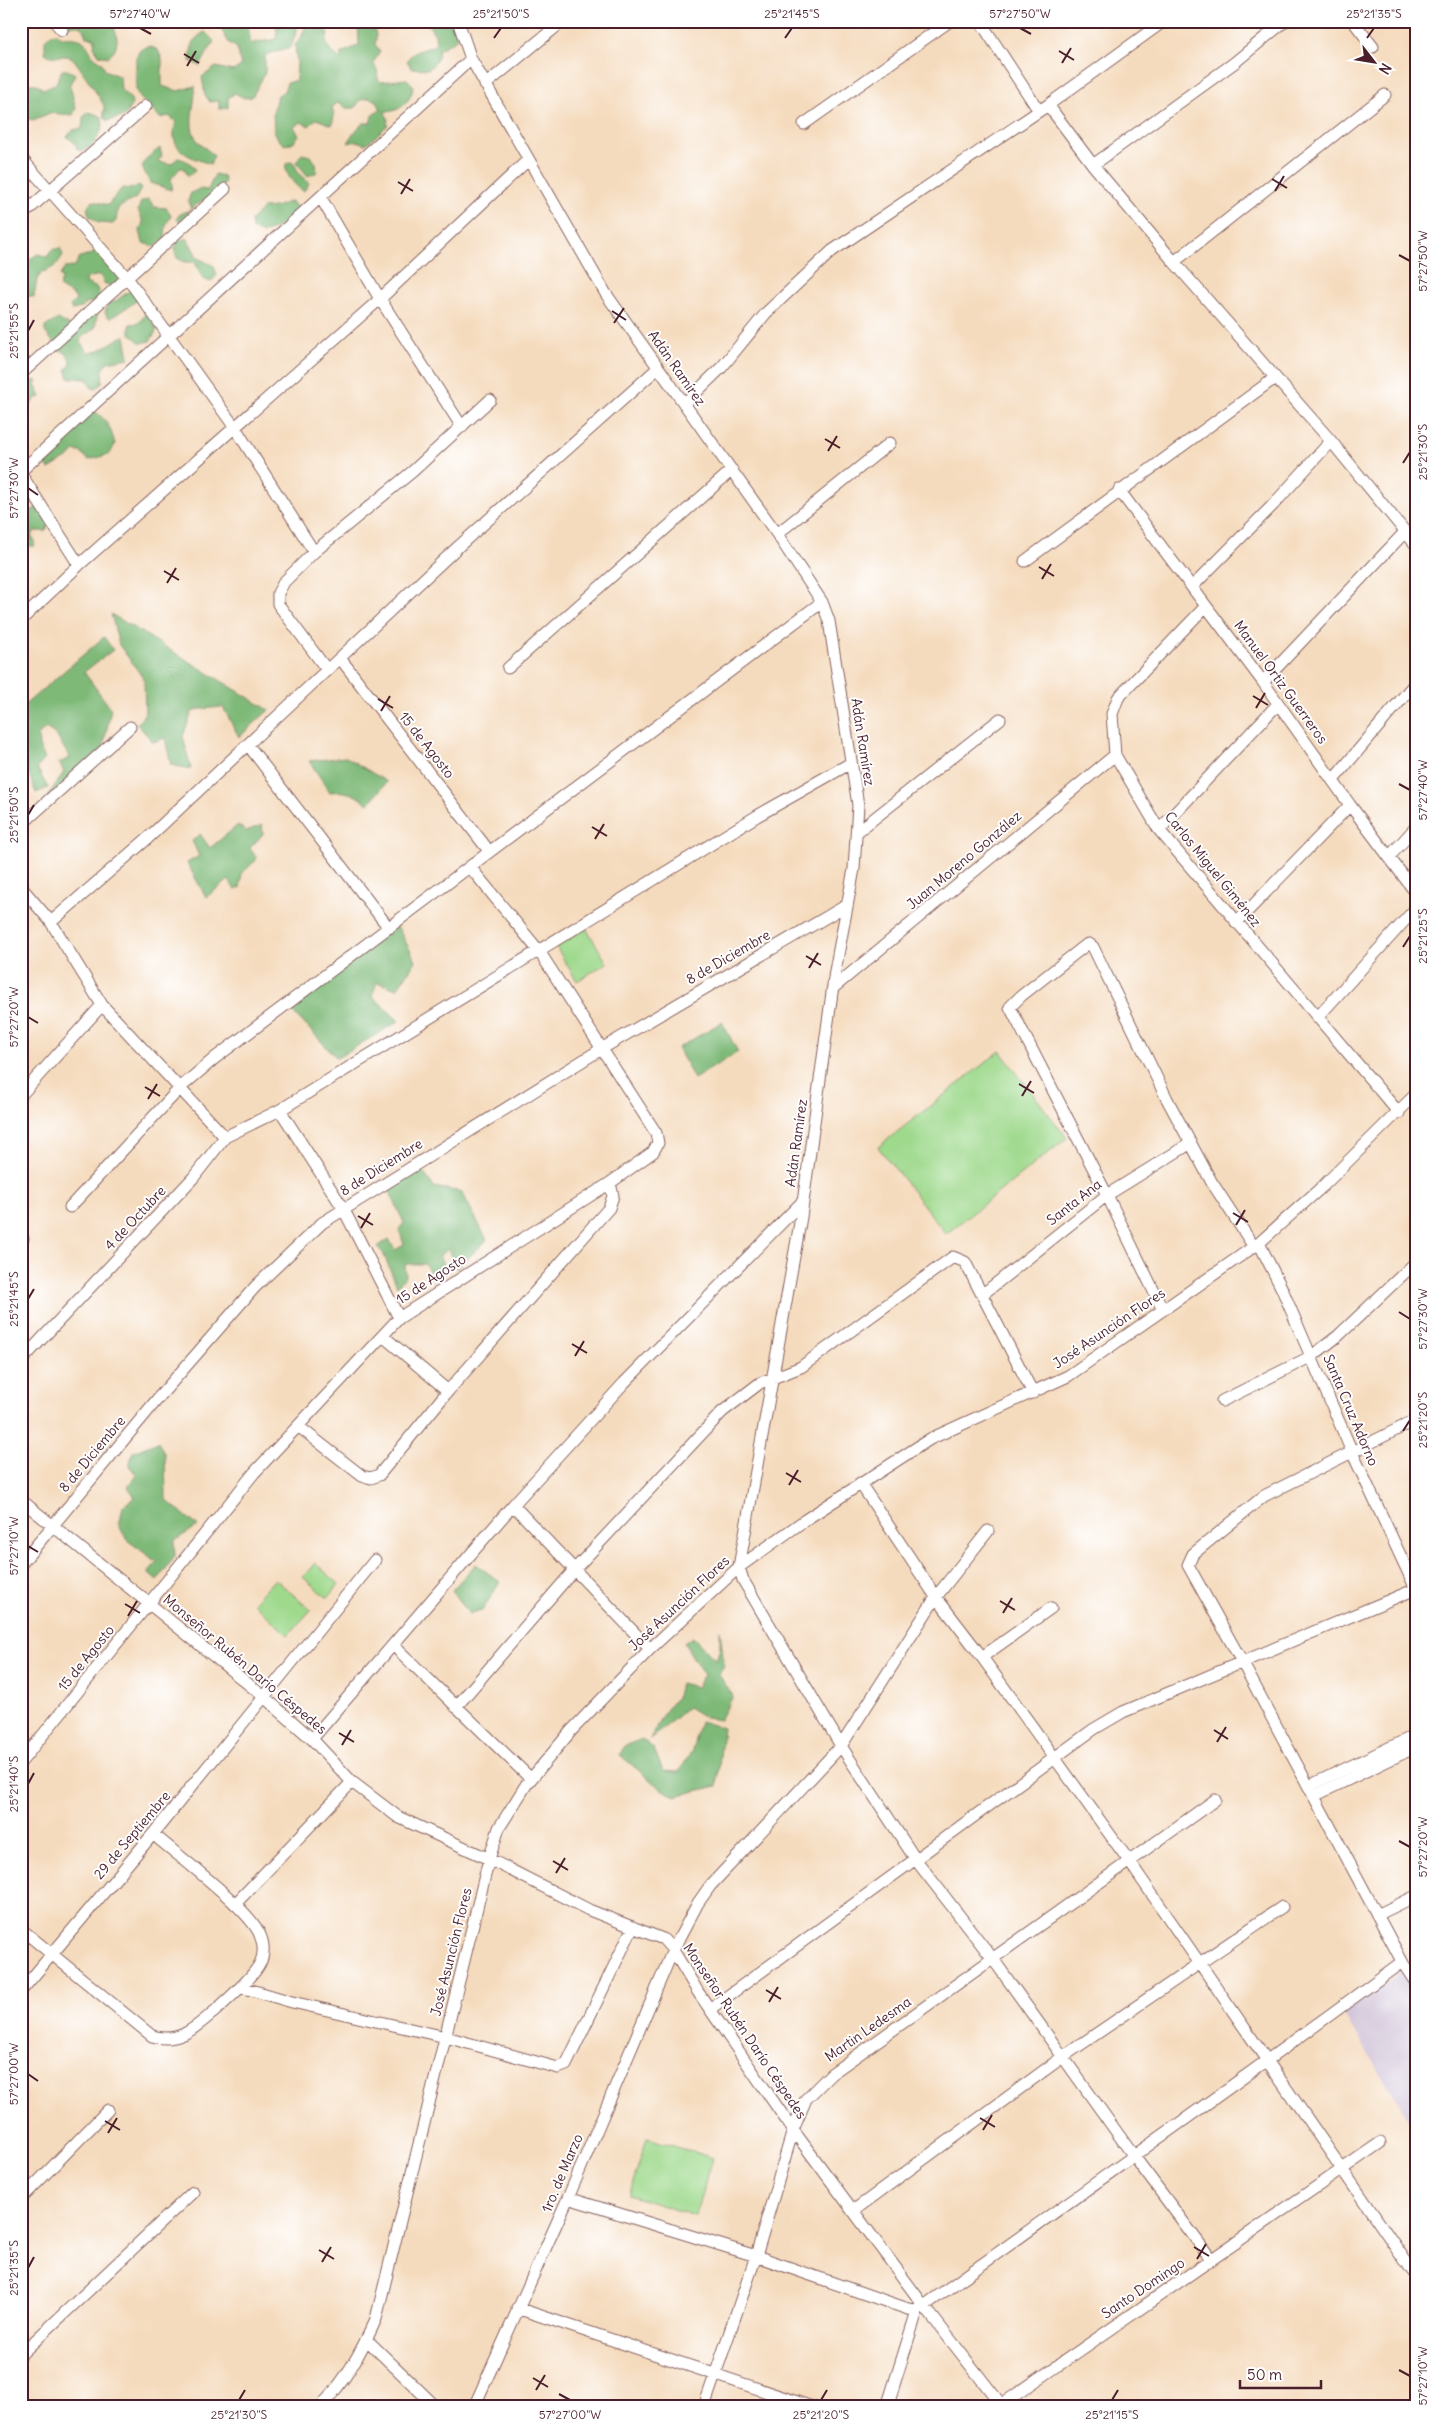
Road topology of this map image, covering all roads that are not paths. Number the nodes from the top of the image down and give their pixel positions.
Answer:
1 (458, 21) edge
2 (562, 21) edge
3 (950, 21) edge
4 (980, 21) edge
5 (1164, 21) edge
6 (1285, 21) edge
7 (1353, 21) edge
8 (1373, 48) dead end
9 (470, 59) junction
10 (485, 85) junction
11 (1385, 95) dead end
12 (146, 106) dead end
13 (1044, 108) junction
14 (804, 124) dead end
15 (21, 158) edge
16 (528, 160) junction
17 (1093, 165) junction
18 (225, 189) dead end
19 (50, 192) junction
20 (321, 198) junction
21 (21, 216) edge
22 (1174, 262) junction
23 (128, 278) junction
24 (380, 299) junction
25 (168, 335) junction
26 (658, 368) junction
27 (21, 374) edge
28 (1274, 378) junction
29 (490, 400) dead end
30 (684, 404) junction
31 (462, 427) junction
32 (236, 428) junction
33 (1332, 442) junction
34 (890, 443) dead end
35 (732, 470) junction
36 (21, 473) edge
37 (1119, 490) junction
38 (1406, 532) junction
39 (777, 534) junction
40 (1416, 545) edge
41 (314, 552) junction
42 (1025, 561) dead end
43 (79, 565) junction
44 (1192, 587) junction
45 (822, 602) junction
46 (1206, 606) junction
47 (21, 620) edge
48 (340, 658) junction
49 (508, 668) dead end
50 (327, 670) junction
51 (1264, 682) junction
52 (1416, 682) edge
53 (1278, 704) junction
54 (1000, 719) dead end
55 (130, 727) dead end
56 (248, 745) junction
57 (1115, 755) junction
58 (851, 763) junction
59 (1334, 779) junction
60 (1350, 805) junction
61 (21, 824) edge
62 (1416, 827) edge
63 (1159, 830) junction
64 (857, 832) junction
65 (490, 851) junction
66 (1389, 857) junction
67 (470, 866) junction
68 (21, 887) edge
69 (1416, 892) edge
70 (847, 905) junction
71 (1416, 908) edge
72 (51, 922) junction
73 (1236, 923) junction
74 (388, 928) junction
75 (540, 951) junction
76 (833, 988) junction
77 (102, 1005) junction
78 (1317, 1018) junction
79 (603, 1048) junction
80 (181, 1088) junction
81 (23, 1090) edge
82 (1416, 1094) edge
83 (280, 1110) junction
84 (1399, 1113) junction
85 (224, 1137) junction
86 (1191, 1143) junction
87 (610, 1183) junction
88 (1107, 1194) junction
89 (803, 1201) junction
90 (70, 1207) dead end
91 (343, 1208) junction
92 (1257, 1245) junction
93 (1416, 1262) edge
94 (983, 1294) junction
95 (1163, 1310) junction
96 (399, 1318) junction
97 (382, 1336) junction
98 (1312, 1356) junction
99 (21, 1361) edge
100 (774, 1376) junction
101 (448, 1390) junction
102 (1033, 1393) junction
103 (1222, 1401) dead end
104 (1416, 1420) edge
105 (298, 1426) junction
106 (1352, 1452) junction
107 (860, 1483) junction
108 (21, 1500) edge
109 (513, 1505) junction
110 (52, 1525) junction
111 (988, 1531) dead end
112 (375, 1560) dead end
113 (21, 1564) edge
114 (739, 1567) junction
115 (574, 1570) junction
116 (1416, 1589) edge
117 (936, 1597) junction
118 (149, 1603) junction
119 (1050, 1608) dead end
120 (393, 1645) junction
121 (650, 1649) junction
122 (982, 1657) junction
123 (1241, 1660) junction
124 (263, 1696) junction
125 (456, 1707) junction
126 (1416, 1735) edge
127 (312, 1739) junction
128 (841, 1746) junction
129 (1416, 1746) edge
130 (1397, 1749) junction
131 (1057, 1759) junction
132 (21, 1762) edge
133 (530, 1779) junction
134 (352, 1782) junction
135 (1311, 1791) junction
136 (1215, 1800) dead end
137 (153, 1834) junction
138 (489, 1859) junction
139 (916, 1860) junction
140 (1129, 1861) junction
141 (1416, 1896) edge
142 (235, 1904) junction
143 (1282, 1907) dead end
144 (1377, 1914) junction
145 (632, 1926) junction
146 (21, 1929) edge
147 (673, 1950) junction
148 (51, 1954) junction
149 (993, 1959) junction
150 (1402, 1962) junction
151 (1200, 1963) junction
152 (1416, 1983) edge
153 (241, 1987) junction
154 (21, 1991) edge
155 (710, 2009) junction
156 (446, 2037) junction
157 (1064, 2056) junction
158 (1269, 2061) junction
159 (108, 2110) dead end
160 (794, 2130) junction
161 (1380, 2143) dead end
162 (1133, 2154) junction
163 (1341, 2170) junction
164 (193, 2192) dead end
165 (568, 2198) junction
166 (21, 2199) edge
167 (853, 2211) junction
168 (756, 2256) junction
169 (1211, 2259) junction
170 (1416, 2276) edge
171 (921, 2307) junction
172 (517, 2308) junction
173 (367, 2340) junction
174 (21, 2354) edge
175 (716, 2376) junction
176 (21, 2404) edge
177 (1000, 2406) edge
178 (24, 2407) edge
179 (320, 2407) edge
180 (436, 2407) edge
181 (474, 2407) edge
182 (704, 2407) edge
183 (812, 2407) edge
184 (888, 2407) edge

1 - 9 street, Adán Ramírez
2 - 10 street
3 - 14 street
4 - 13 street
5 - 13 street
6 - 17 street
7 - 8 street
9 - 10 street, Adán Ramírez
9 - 20 street
10 - 16 street, Adán Ramírez
11 - 22 street
12 - 19 street
13 - 17 street
13 - 30 street
15 - 19 street
16 - 24 street
16 - 26 street, Adán Ramírez
17 - 22 street
18 - 23 street
19 - 21 street
19 - 23 street
20 - 24 street
20 - 25 street
22 - 28 street
23 - 25 street
23 - 27 street
24 - 31 street
24 - 32 street
25 - 32 street
25 - 36 street
26 - 30 street, Adán Ramírez
26 - 48 street
28 - 33 street
28 - 37 street
29 - 31 street
30 - 35 street, Adán Ramírez
31 - 41 street
32 - 41 street
32 - 43 street
33 - 38 street
33 - 44 street
34 - 39 street
35 - 39 street, Adán Ramírez
35 - 49 street
36 - 43 street
37 - 42 street
37 - 44 street, Manuel Ortiz Guerreros
38 - 40 street
38 - 51 street
39 - 45 street, Adán Ramírez
41 - 50 street
43 - 47 street
44 - 46 street, Manuel Ortiz Guerreros
45 - 58 street, Adán Ramírez
45 - 65 street
46 - 51 street, Manuel Ortiz Guerreros
46 - 57 street, Carlos Miguel Giménez
48 - 50 street
48 - 65 street, 15 de Agosto
50 - 56 street
51 - 53 street, Manuel Ortiz Guerreros
52 - 59 street
53 - 59 street, Manuel Ortiz Guerreros
53 - 63 street
54 - 64 street
55 - 61 street
56 - 72 street
56 - 74 street
57 - 63 street, Carlos Miguel Giménez
57 - 76 street, Juan Moreno González
58 - 64 street, Adán Ramírez
58 - 75 street, 4 de Octubre
59 - 60 street, Manuel Ortiz Guerreros
60 - 66 street, Manuel Ortiz Guerreros
60 - 73 street
62 - 66 street
63 - 73 street, Carlos Miguel Giménez
64 - 70 street, Adán Ramírez
65 - 67 street
66 - 69 street, Manuel Ortiz Guerreros
67 - 74 street
67 - 75 street, 15 de Agosto
68 - 72 street
70 - 76 street, Adán Ramírez
70 - 79 street, 8 de Diciembre
71 - 78 street
72 - 77 street
73 - 78 street, Carlos Miguel Giménez
74 - 80 street
75 - 79 street, 15 de Agosto
75 - 83 street, 4 de Octubre
76 - 89 street, Adán Ramírez
77 - 80 street
77 - 81 street
78 - 84 street, Carlos Miguel Giménez
79 - 87 street, 15 de Agosto
79 - 91 street, 8 de Diciembre
80 - 85 street
80 - 90 street
82 - 84 street, José Asunción Flores
83 - 85 street, 4 de Octubre
83 - 91 street
84 - 92 street, José Asunción Flores
85 - 99 street, 4 de Octubre
86 - 88 street, Santa Ana
86 - 88 street, Santa Cruz Adorno
86 - 92 street, Santa Cruz Adorno
87 - 96 street, 15 de Agosto
87 - 101 street
88 - 94 street, Santa Ana
88 - 95 street
89 - 100 street, Adán Ramírez
89 - 109 street
91 - 96 street
91 - 110 street, 8 de Diciembre
92 - 95 street, José Asunción Flores
92 - 98 street, Santa Cruz Adorno
93 - 98 street
94 - 100 street
94 - 102 street
95 - 102 street, José Asunción Flores
96 - 97 street, 15 de Agosto
97 - 101 street
97 - 105 street, 15 de Agosto
98 - 103 street
98 - 106 street, Santa Cruz Adorno
100 - 114 street, Adán Ramírez
100 - 115 street
101 - 105 street
102 - 107 street, José Asunción Flores
104 - 106 street
105 - 118 street, 15 de Agosto
106 - 116 street, Santa Cruz Adorno
106 - 123 street
107 - 114 street, José Asunción Flores
107 - 117 street
108 - 110 street, Monseñor Rubén Darío Céspedes
109 - 115 street
109 - 120 street
110 - 113 street, 8 de Diciembre
110 - 118 street, Monseñor Rubén Darío Céspedes
111 - 117 street, 1ro. de Marzo
112 - 124 street, 29 de Septiembre
114 - 121 street, José Asunción Flores
114 - 128 street
115 - 121 street
115 - 125 street
116 - 123 street
117 - 122 street
117 - 128 street, 1ro. de Marzo
118 - 124 street, Monseñor Rubén Darío Céspedes
118 - 132 street, 15 de Agosto
119 - 122 street
120 - 125 street
120 - 127 street
121 - 133 street, José Asunción Flores
122 - 131 street
123 - 131 street
123 - 135 street
124 - 127 street, Monseñor Rubén Darío Céspedes
124 - 137 street, 29 de Septiembre
125 - 133 street
126 - 130 street
127 - 134 street, Monseñor Rubén Darío Céspedes
128 - 139 street
128 - 147 street, 1ro. de Marzo
129 - 130 street
130 - 135 street
131 - 139 street
131 - 140 street
133 - 138 street, José Asunción Flores
134 - 138 street, Monseñor Rubén Darío Céspedes
134 - 142 street
135 - 144 street
136 - 140 street, Martin Ledesma
137 - 142 street
137 - 148 street, 29 de Septiembre
138 - 145 street, Monseñor Rubén Darío Céspedes
138 - 156 street, José Asunción Flores
139 - 149 street
139 - 155 street
140 - 149 street, Martin Ledesma
140 - 151 street
141 - 144 street
142 - 153 street
143 - 151 street
144 - 150 street
145 - 147 street, Monseñor Rubén Darío Céspedes
145 - 156 street
146 - 148 street
147 - 155 street, Monseñor Rubén Darío Céspedes
147 - 165 street, 1ro. de Marzo
148 - 153 street
148 - 154 street, 29 de Septiembre
149 - 157 street
149 - 160 street, Martin Ledesma
150 - 152 street
150 - 158 street
151 - 157 street
151 - 158 street
153 - 156 street
155 - 160 street, Monseñor Rubén Darío Céspedes
156 - 173 street, José Asunción Flores
157 - 162 street
157 - 167 street
158 - 162 street
158 - 163 street
159 - 166 street
160 - 167 street, Monseñor Rubén Darío Céspedes
160 - 168 street, Martin Ledesma
161 - 163 street, Santo Domingo
162 - 169 street
162 - 171 street
163 - 169 street, Santo Domingo
163 - 170 street
164 - 174 street
165 - 168 street
165 - 172 street, 1ro. de Marzo
167 - 171 street, Monseñor Rubén Darío Céspedes
168 - 171 street
168 - 175 street, Martin Ledesma
169 - 177 street, Santo Domingo
171 - 177 street, Monseñor Rubén Darío Céspedes
171 - 184 street
172 - 175 street
172 - 181 street, 1ro. de Marzo
173 - 179 street, José Asunción Flores
173 - 180 street
175 - 182 street, Martin Ledesma
175 - 183 street
176 - 178 street

